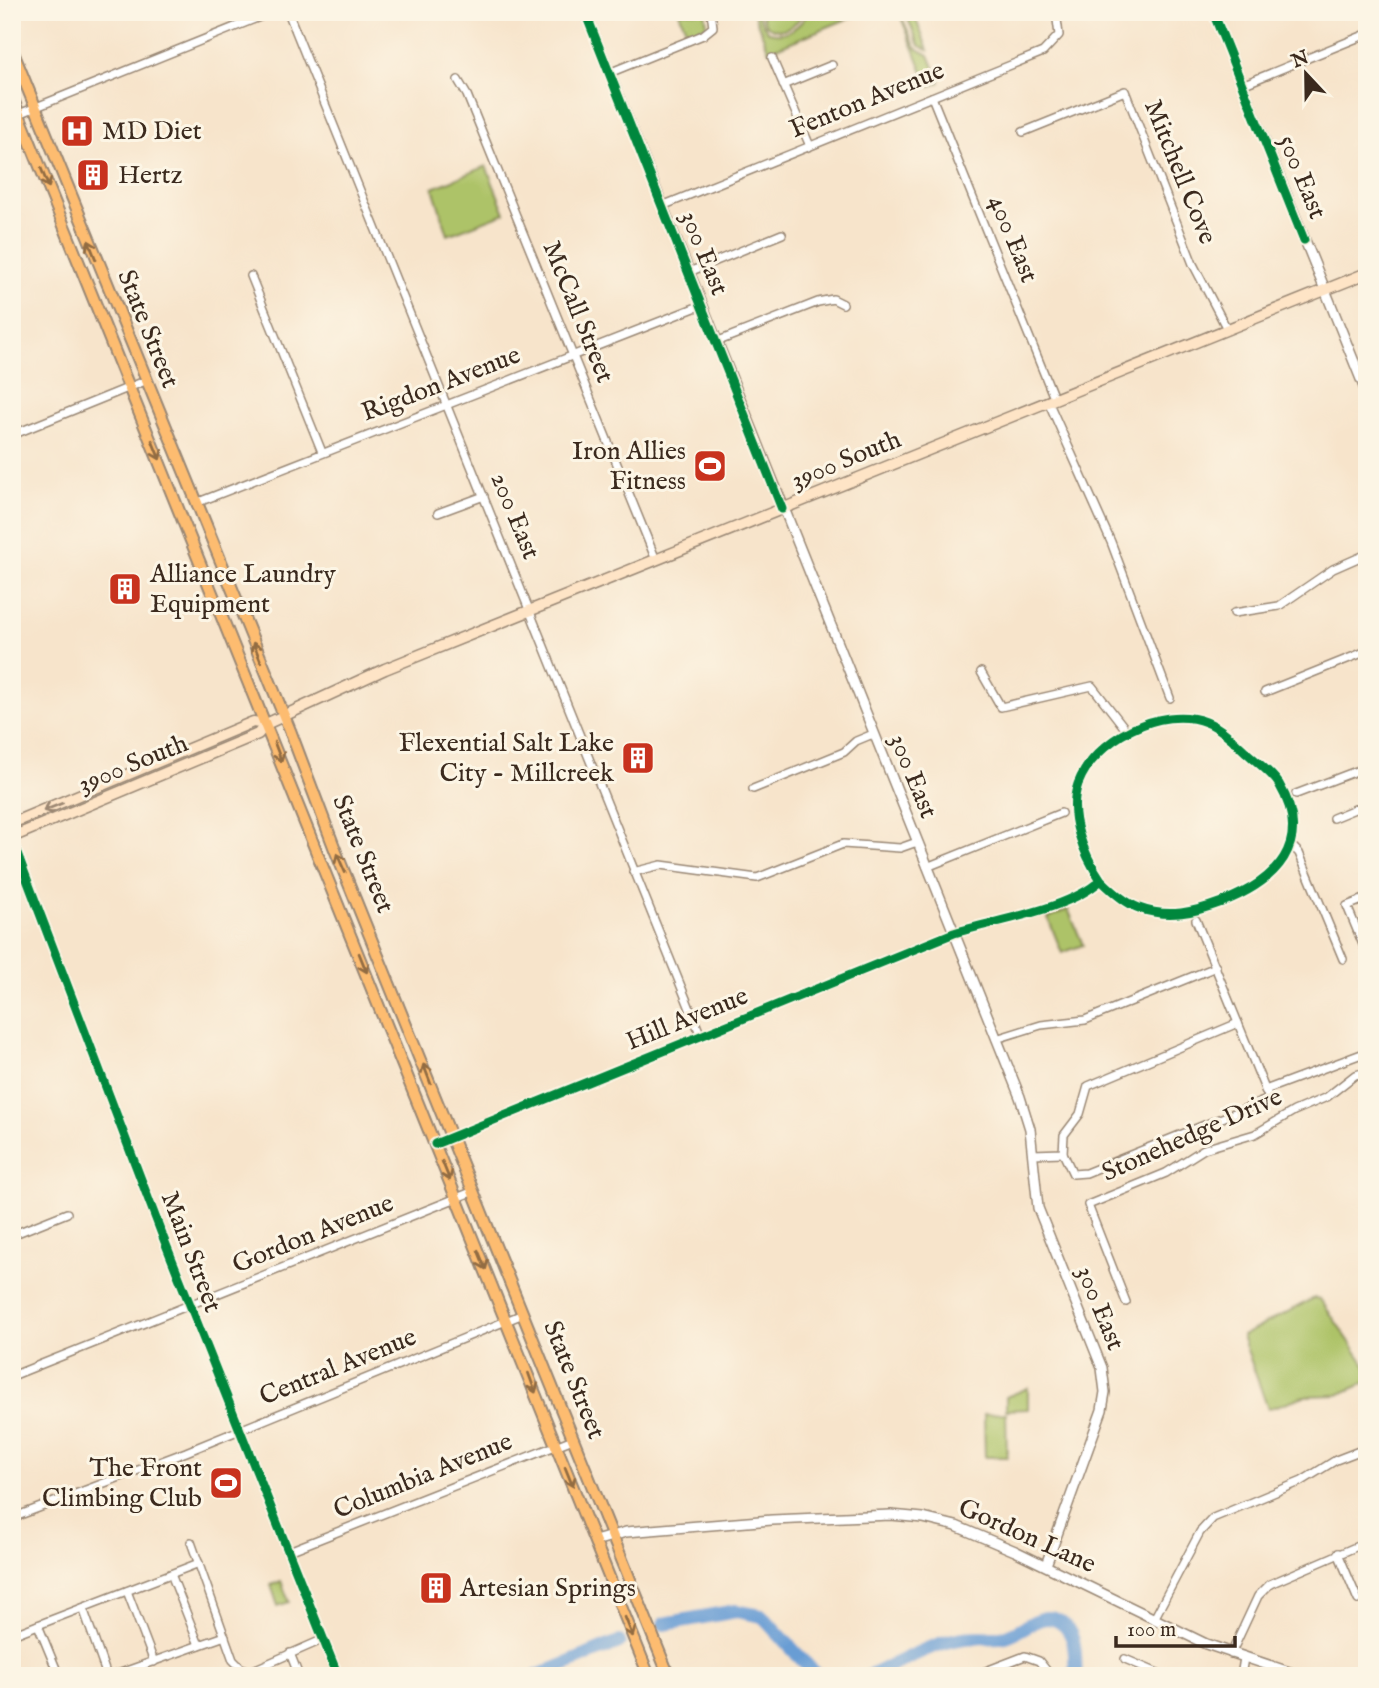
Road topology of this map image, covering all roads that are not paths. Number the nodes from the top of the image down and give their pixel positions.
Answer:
1 (272, 12) edge
2 (288, 12) edge
3 (585, 12) edge
4 (711, 12) edge
5 (1056, 12) edge
6 (1213, 12) edge
7 (1367, 34) edge
8 (12, 50) edge
9 (772, 58) dead end
10 (832, 65) dead end
11 (609, 73) junction
12 (458, 80) dead end
13 (783, 85) junction
14 (1242, 85) junction
15 (12, 97) edge
16 (932, 97) junction
17 (35, 108) junction
18 (19, 114) junction
19 (1023, 132) dead end
20 (810, 146) junction
21 (662, 206) junction
22 (782, 234) dead end
23 (689, 272) junction
24 (1367, 273) edge
25 (251, 276) dead end
26 (1325, 290) junction
27 (843, 303) dead end
28 (702, 305) junction
29 (1227, 329) junction
30 (716, 342) junction
31 (573, 355) junction
32 (145, 381) junction
33 (130, 387) junction
34 (1367, 394) edge
35 (1051, 399) junction
36 (446, 405) junction
37 (12, 435) edge
38 (322, 452) junction
39 (484, 496) junction
40 (196, 503) junction
41 (782, 509) junction
42 (438, 513) dead end
43 (1367, 554) edge
44 (656, 560) junction
45 (529, 611) junction
46 (1234, 613) dead end
47 (1367, 651) edge
48 (981, 672) dead end
49 (1265, 692) dead end
50 (1170, 698) dead end
51 (284, 716) junction
52 (266, 724) junction
53 (1127, 731) junction
54 (873, 734) junction
55 (1367, 767) edge
56 (753, 789) dead end
57 (1296, 794) dead end
58 (1367, 804) edge
59 (1061, 813) dead end
60 (1332, 818) dead end
61 (12, 823) edge
62 (12, 839) edge
63 (917, 842) junction
64 (1289, 843) junction
65 (927, 867) junction
66 (632, 872) junction
67 (1101, 880) junction
68 (1367, 898) edge
69 (1196, 920) dead end
70 (954, 933) junction
71 (1367, 954) edge
72 (1343, 959) dead end
73 (1216, 967) junction
74 (1238, 1023) junction
75 (701, 1036) junction
76 (996, 1039) junction
77 (1367, 1052) edge
78 (1367, 1072) edge
79 (1265, 1090) junction
80 (451, 1137) junction
81 (435, 1144) junction
82 (1063, 1153) junction
83 (1032, 1154) junction
84 (474, 1191) junction
85 (457, 1198) junction
86 (67, 1213) dead end
87 (12, 1235) edge
88 (1126, 1302) dead end
89 (190, 1306) junction
90 (523, 1314) junction
91 (507, 1321) junction
92 (12, 1377) edge
93 (239, 1429) junction
94 (573, 1438) junction
95 (556, 1446) junction
96 (1367, 1448) edge
97 (12, 1518) edge
98 (612, 1535) junction
99 (595, 1541) junction
100 (191, 1542) dead end
101 (1367, 1542) edge
102 (289, 1551) junction
103 (1338, 1553) junction
104 (199, 1563) junction
105 (1046, 1564) junction
106 (171, 1574) junction
107 (127, 1591) junction
108 (1357, 1601) dead end
109 (83, 1608) junction
110 (1154, 1619) junction
111 (38, 1625) junction
112 (12, 1635) edge
113 (225, 1636) junction
114 (324, 1639) junction
115 (199, 1646) junction
116 (290, 1653) junction
117 (1231, 1654) junction
118 (1244, 1658) junction
119 (1125, 1659) dead end
120 (154, 1662) junction
121 (58, 1676) edge
122 (110, 1676) edge
123 (299, 1676) edge
124 (338, 1676) edge
125 (649, 1676) edge
126 (669, 1676) edge
127 (973, 1676) edge
128 (1051, 1676) edge
129 (1166, 1676) edge
130 (1241, 1676) edge
131 (1301, 1676) edge

1 - 17 street
2 - 36 street, 200 East
3 - 11 street, 300 East
4 - 11 street
5 - 16 street, Fenton Avenue
6 - 14 street, 500 East
7 - 14 street
8 - 17 main road, State Street
9 - 13 street
10 - 13 street
11 - 21 street, 300 East
12 - 31 street, McCall Street
13 - 20 street
14 - 26 street, 500 East
15 - 18 main road, State Street
16 - 20 street, Fenton Avenue
16 - 35 street, 400 East
17 - 18 street
32 -> 17 main road, State Street
18 -> 33 main road, State Street
19 - 29 street, Mitchell Cove
20 - 21 street, Fenton Avenue
21 - 23 street, 300 East
22 - 23 street
23 - 28 street, 300 East
24 - 26 main road, 3900 South
25 - 38 street
26 - 29 main road, 3900 South
26 - 34 street, 500 East
27 - 30 street
28 - 30 street, 300 East
28 - 31 street, Rigdon Avenue
29 - 35 main road, 3900 South
30 - 41 street, 300 East
31 - 36 street, Rigdon Avenue
31 - 44 street, McCall Street
32 - 33 street
32 - 40 main road, State Street
33 - 37 street
33 -> 52 main road, State Street
35 - 41 main road, 3900 South
35 - 50 street, 400 East
36 - 38 street, Rigdon Avenue
36 - 39 street, 200 East
38 - 40 street, Rigdon Avenue
39 - 42 street
39 - 45 street, 200 East
51 -> 40 main road, State Street
41 - 44 main road, 3900 South
41 - 54 street, 300 East
43 - 46 street
44 - 45 main road, 3900 South
45 - 51 main road, 3900 South
45 - 66 street, 200 East
47 - 49 street
48 - 53 street
51 - 52 main road, 3900 South
80 -> 51 main road, State Street
52 -> 61 main road, 3900 South
52 - 62 main road, 3900 South
52 -> 81 main road, State Street
53 - 64 street
53 - 67 street
54 - 56 street
54 - 63 street, 300 East
55 - 57 street
58 - 60 street
59 - 65 street
62 - 89 street, Main Street
63 - 65 street, 300 East
63 - 66 street
64 - 67 street
64 - 72 street
65 - 70 street, 300 East
66 - 75 street, 200 East
67 - 70 street, Hill Avenue
68 - 71 street
69 - 73 street
70 - 75 street, Hill Avenue
70 - 76 street, 300 East
73 - 74 street
73 - 76 street
74 - 79 street
74 - 82 street
75 - 80 street, Hill Avenue
76 - 83 street, 300 East
77 - 79 street
78 - 88 street, Stonehedge Drive
79 - 82 street
80 - 81 street, Hill Avenue
80 - 84 main road, State Street
81 -> 85 main road, State Street
82 - 83 street
83 - 105 street, 300 East
84 - 85 street, Gordon Avenue
84 - 90 main road, State Street
85 - 89 street, Gordon Avenue
85 -> 91 main road, State Street
86 - 87 street
89 - 92 street, Gordon Avenue
89 - 93 street, Main Street
90 - 91 street, Central Avenue
90 - 94 main road, State Street
91 - 93 street, Central Avenue
91 -> 95 main road, State Street
93 - 97 street, Central Avenue
93 - 102 street, Main Street
94 - 95 street, Columbia Avenue
94 - 98 main road, State Street
95 -> 99 main road, State Street
95 - 102 street, Columbia Avenue
96 - 110 street
98 - 99 street, Gordon Lane
98 - 105 street, Gordon Lane
98 - 126 main road, State Street
99 -> 125 main road, State Street
100 - 104 street
101 - 103 street
102 - 114 street, Main Street
103 - 108 street
103 - 117 street
104 - 106 street
104 - 113 street
105 - 110 street, Gordon Lane
106 - 107 street
106 - 115 street
107 - 109 street
107 - 120 street
109 - 111 street
109 - 122 street
110 - 117 street, Gordon Lane
111 - 112 street
111 - 121 street
113 - 115 street
113 - 116 street
114 - 116 street
114 - 124 street, Main Street
115 - 120 street
116 - 123 street
117 - 118 street, Gordon Lane
118 - 130 street
118 - 131 street, Gordon Lane
119 - 129 street
120 - 122 street
127 - 128 street

